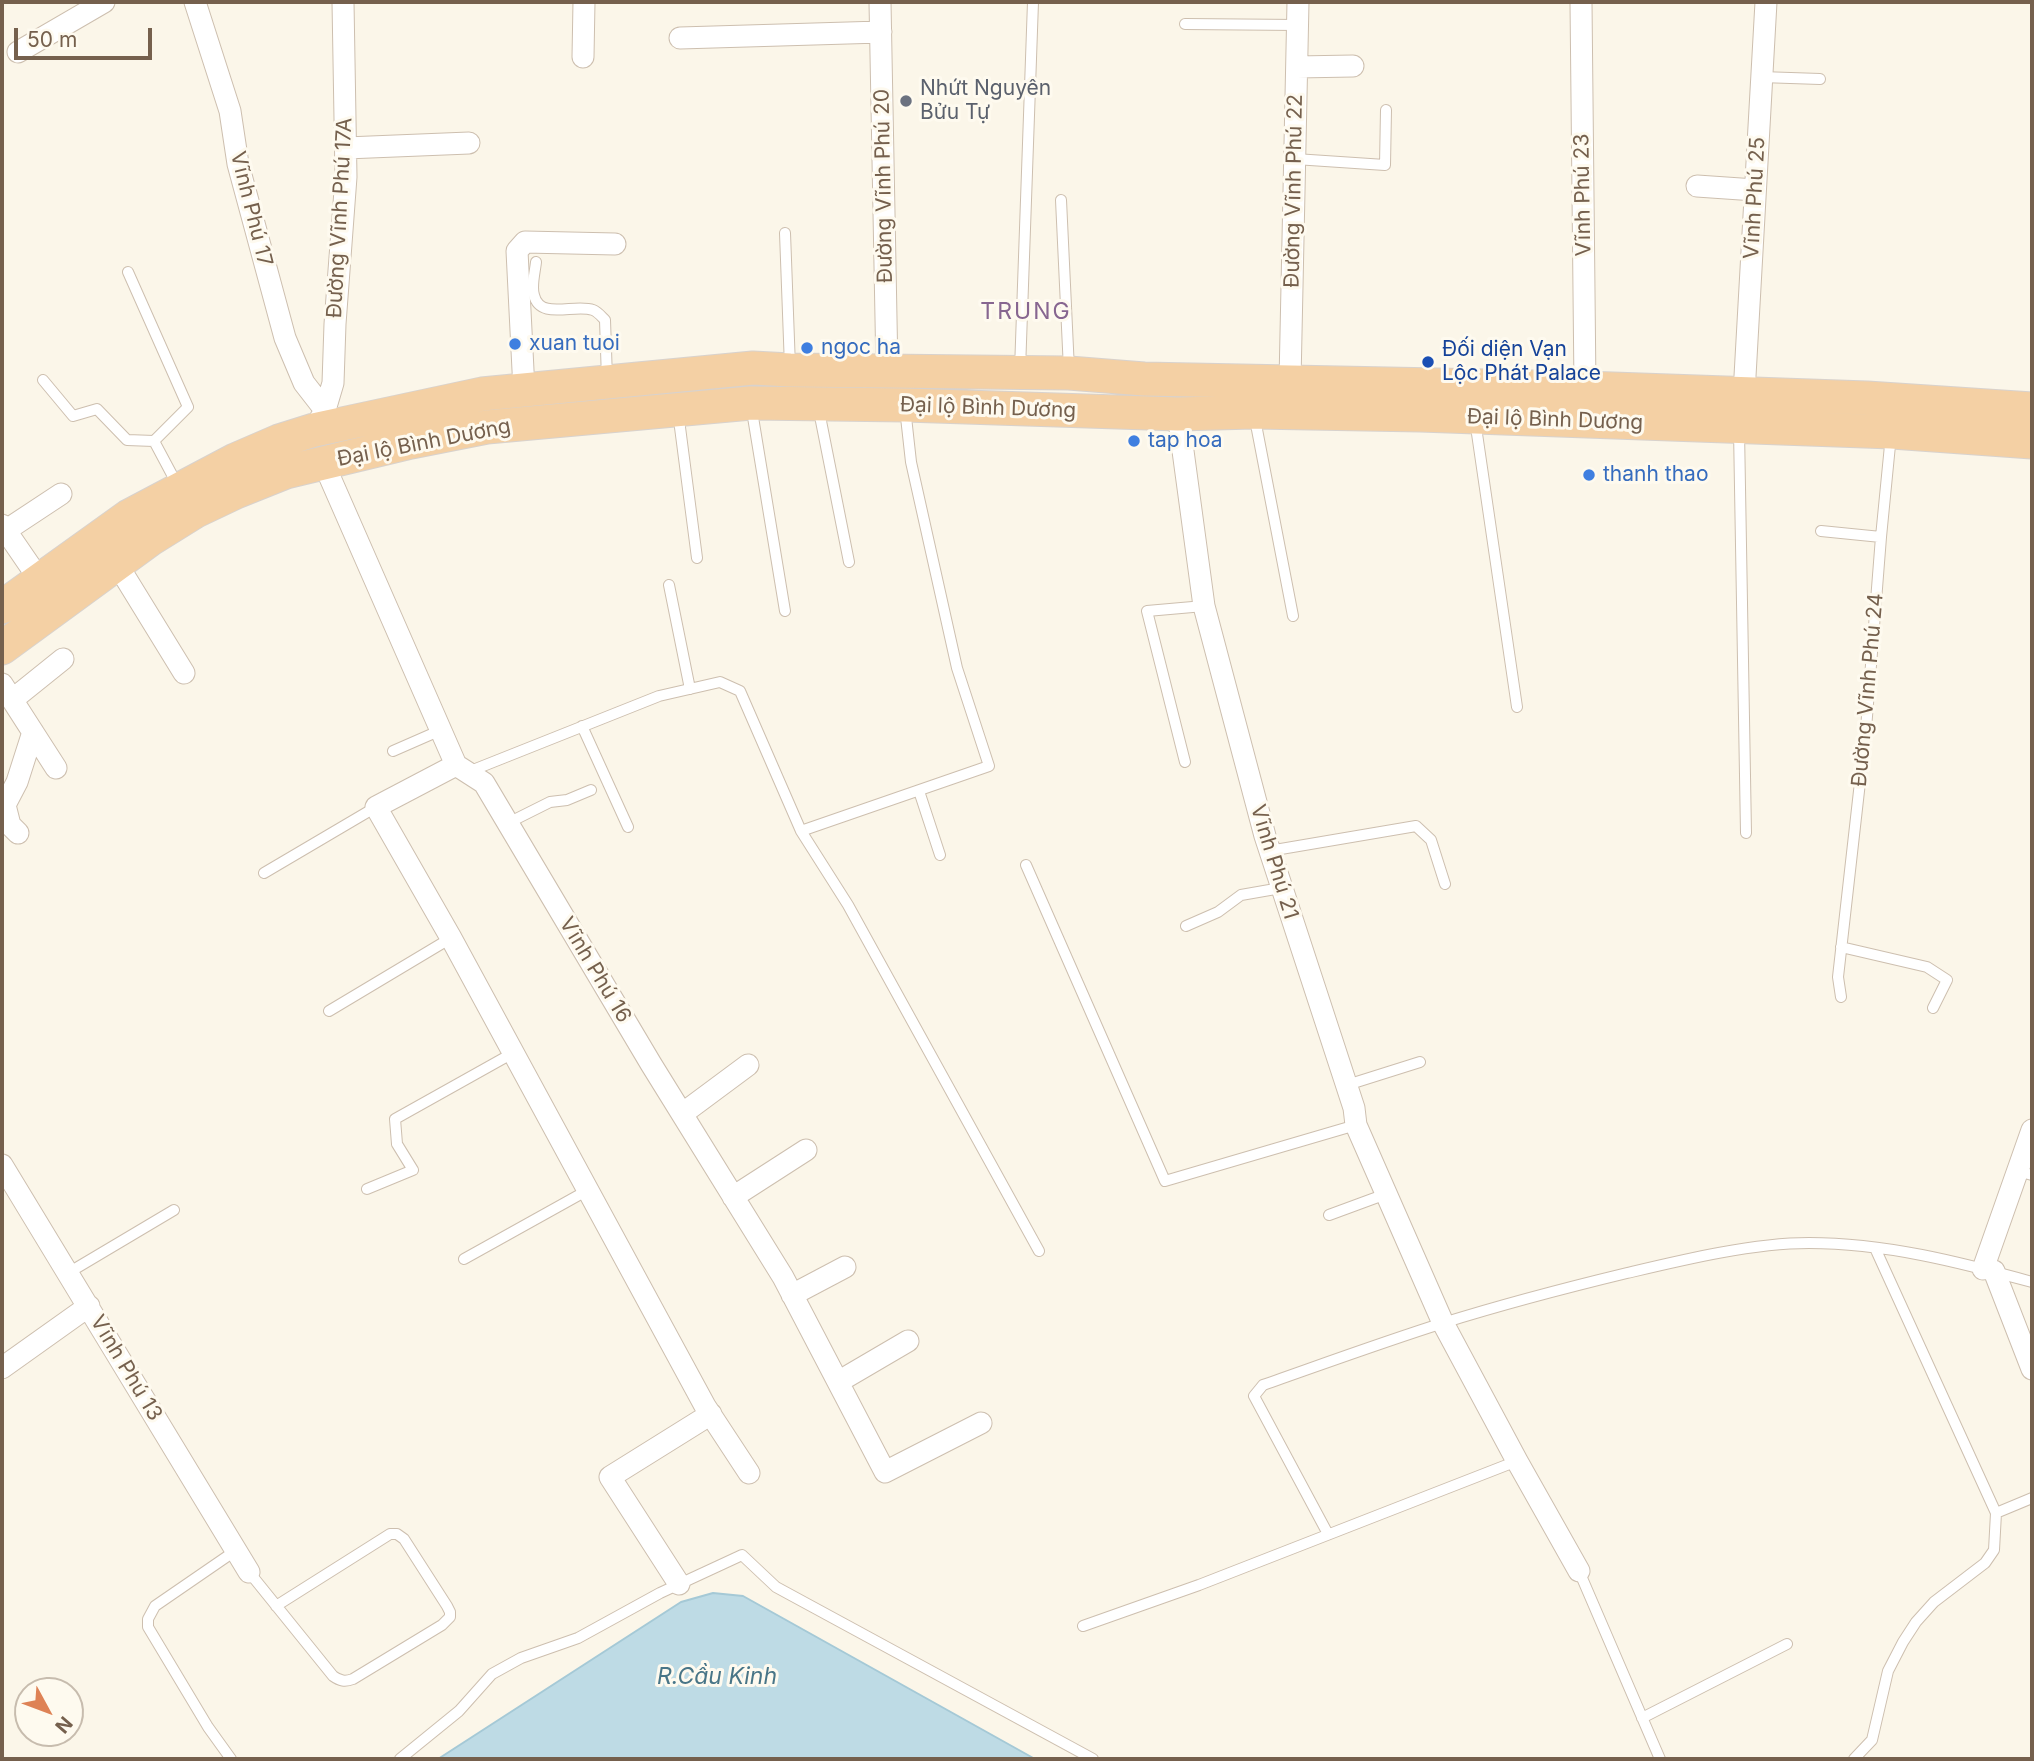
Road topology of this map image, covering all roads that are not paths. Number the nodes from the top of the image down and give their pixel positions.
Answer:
1 (104, 2) edge
2 (195, 2) edge
3 (344, 2) edge
4 (584, 2) edge
5 (880, 2) edge
6 (1033, 2) edge
7 (1297, 2) edge
8 (1581, 2) edge
9 (1766, 2) edge
10 (1185, 24) dead end
11 (1298, 25) junction
12 (881, 32) junction
13 (680, 38) dead end
14 (18, 52) dead end
15 (583, 57) dead end
16 (1353, 66) dead end
17 (1297, 67) junction
18 (1761, 77) junction
19 (1820, 79) dead end
20 (1386, 110) dead end
21 (469, 143) dead end
22 (346, 148) junction
23 (1295, 159) junction
24 (1697, 186) dead end
25 (1755, 190) junction
26 (1061, 200) dead end
27 (785, 233) dead end
28 (615, 244) dead end
29 (536, 262) dead end
30 (128, 272) dead end
31 (790, 370) junction
32 (887, 371) junction
33 (1020, 373) junction
34 (1069, 373) junction
35 (1175, 379) junction
36 (43, 380) dead end
37 (1290, 381) junction
38 (607, 382) junction
39 (1585, 388) junction
40 (524, 390) junction
41 (1744, 394) junction
42 (751, 403) junction
43 (818, 404) junction
44 (905, 405) junction
45 (678, 409) junction
46 (2032, 409) edge
47 (1254, 412) junction
48 (1178, 414) junction
49 (1475, 417) junction
50 (319, 420) junction
51 (1739, 428) junction
52 (1892, 432) junction
53 (154, 441) junction
54 (2032, 442) edge
55 (324, 464) junction
56 (180, 489) junction
57 (61, 494) dead end
58 (4, 528) edge
59 (1821, 531) dead end
60 (1881, 537) junction
61 (697, 558) dead end
62 (849, 562) dead end
63 (117, 564) junction
64 (39, 579) junction
65 (669, 585) dead end
66 (1204, 606) junction
67 (2, 607) edge
68 (785, 611) dead end
69 (1293, 615) dead end
70 (2, 649) edge
71 (64, 659) dead end
72 (184, 673) dead end
73 (690, 689) junction
74 (7, 692) edge
75 (1517, 707) dead end
76 (582, 726) junction
77 (441, 730) junction
78 (33, 732) junction
79 (393, 751) dead end
80 (1185, 762) dead end
81 (989, 766) junction
82 (56, 768) dead end
83 (462, 768) junction
84 (993, 778) dead end
85 (591, 790) dead end
86 (919, 791) junction
87 (376, 807) junction
88 (508, 823) junction
89 (628, 827) dead end
90 (801, 831) junction
91 (18, 833) dead end
92 (1746, 833) dead end
93 (1269, 850) junction
94 (940, 855) dead end
95 (1026, 865) dead end
96 (264, 873) dead end
97 (1445, 884) dead end
98 (1281, 888) junction
99 (1186, 926) dead end
100 (451, 938) junction
101 (1841, 947) junction
102 (1841, 997) dead end
103 (1933, 1008) dead end
104 (329, 1011) dead end
105 (513, 1053) junction
106 (1420, 1062) dead end
107 (748, 1065) dead end
108 (1347, 1085) junction
109 (682, 1115) junction
110 (1356, 1125) junction
111 (2032, 1130) edge
112 (806, 1150) dead end
113 (2, 1165) edge
114 (2025, 1173) edge
115 (367, 1189) dead end
116 (587, 1190) junction
117 (1386, 1194) junction
118 (733, 1197) junction
119 (174, 1210) dead end
120 (1329, 1215) dead end
121 (1875, 1248) junction
122 (1039, 1251) dead end
123 (464, 1259) dead end
124 (845, 1267) dead end
125 (1989, 1270) junction
126 (68, 1273) junction
127 (2032, 1282) edge
128 (792, 1295) junction
129 (89, 1306) junction
130 (1443, 1324) junction
131 (908, 1341) dead end
132 (2, 1368) edge
133 (2032, 1369) edge
134 (838, 1382) junction
135 (711, 1414) junction
136 (981, 1423) dead end
137 (1517, 1461) junction
138 (749, 1473) dead end
139 (2032, 1498) edge
140 (1996, 1513) junction
141 (1328, 1534) junction
142 (235, 1551) junction
143 (1579, 1571) joint
144 (249, 1572) joint
145 (679, 1584) junction
146 (276, 1606) junction
147 (1083, 1626) dead end
148 (1787, 1644) dead end
149 (1643, 1718) junction
150 (231, 1759) edge
151 (400, 1759) edge
152 (1093, 1759) edge
153 (1660, 1759) edge
154 (1854, 1759) edge

1 - 14 street
2 - 50 street, Vĩnh Phú 17
3 - 22 street, Đường Vĩnh Phú 17A
4 - 15 street
5 - 12 street, Đường Vĩnh Phú 20
6 - 33 lane
7 - 11 street, Đường Vĩnh Phú 22
8 - 39 street, Vĩnh Phú 23
9 - 18 street, Vĩnh Phú 25
10 - 11 lane
11 - 17 street, Đường Vĩnh Phú 22
12 - 13 street
12 - 32 street, Đường Vĩnh Phú 20
16 - 17 street
17 - 23 street, Đường Vĩnh Phú 22
18 - 19 lane
18 - 25 street, Vĩnh Phú 25
20 - 23 lane
21 - 22 street
22 - 50 street, Đường Vĩnh Phú 17A
23 - 37 street, Đường Vĩnh Phú 22
24 - 25 street
25 - 41 street, Vĩnh Phú 25
26 - 34 lane
27 - 31 lane
28 - 40 street
29 - 38 lane
30 - 53 lane
31 - 32 highway, Đại lộ Bình Dương
31 - 38 highway, Đại lộ Bình Dương
32 - 33 highway, Đại lộ Bình Dương
33 - 34 highway, Đại lộ Bình Dương
34 - 35 highway, Đại lộ Bình Dương
35 - 37 highway, Đại lộ Bình Dương
35 - 48 highway
36 - 53 lane
37 - 39 highway, Đại lộ Bình Dương
38 - 40 highway, Đại lộ Bình Dương
39 - 41 highway, Đại lộ Bình Dương
40 - 50 highway, Đại lộ Bình Dương
41 - 46 highway, Đại lộ Bình Dương
42 - 43 highway, Đại lộ Bình Dương
42 - 45 highway, Đại lộ Bình Dương
42 - 68 lane
43 - 44 highway, Đại lộ Bình Dương
43 - 62 lane
44 - 48 highway, Đại lộ Bình Dương
44 - 81 lane
45 - 55 highway, Đại lộ Bình Dương
45 - 61 lane
47 - 48 highway, Đại lộ Bình Dương
47 - 49 highway, Đại lộ Bình Dương
47 - 69 lane
48 - 66 street, Vĩnh Phú 21
49 - 51 highway, Đại lộ Bình Dương
49 - 75 lane
50 - 56 highway, Đại lộ Bình Dương
51 - 52 highway, Đại lộ Bình Dương
51 - 92 lane
52 - 54 highway, Đại lộ Bình Dương
52 - 60 lane, Đường Vĩnh Phú 24
53 - 56 lane
55 - 63 highway, Đại lộ Bình Dương
55 - 77 street, Vĩnh Phú 16
56 - 64 highway, Đại lộ Bình Dương
57 - 58 street
58 - 64 street
59 - 60 lane
60 - 101 lane, Đường Vĩnh Phú 24
63 - 70 highway, Đại lộ Bình Dương
63 - 72 street
64 - 67 highway, Đại lộ Bình Dương
65 - 73 lane
66 - 80 lane
66 - 93 street, Vĩnh Phú 21
71 - 74 street
73 - 76 lane
73 - 90 lane
74 - 78 street
76 - 83 lane
76 - 89 lane
77 - 79 lane
77 - 83 street, Vĩnh Phú 16
78 - 82 street
78 - 91 street
81 - 84 lane
81 - 86 lane
83 - 87 street
83 - 88 street, Vĩnh Phú 16
85 - 88 lane
86 - 90 lane
86 - 94 lane
87 - 96 lane
87 - 100 street
88 - 109 street, Vĩnh Phú 16
90 - 122 lane
93 - 97 lane
93 - 98 street, Vĩnh Phú 21
95 - 110 lane
98 - 99 lane
98 - 108 street, Vĩnh Phú 21
100 - 104 lane
100 - 105 street
101 - 102 lane, Đường Vĩnh Phú 24
101 - 103 lane
105 - 115 lane
105 - 116 street
106 - 108 lane
107 - 109 street
108 - 110 street, Vĩnh Phú 21
109 - 118 street, Vĩnh Phú 16
110 - 117 street, Vĩnh Phú 21
111 - 114 street
112 - 118 street
113 - 126 street, Vĩnh Phú 13
114 - 125 street
116 - 123 lane
116 - 135 street
117 - 120 lane
117 - 130 street, Vĩnh Phú 21
118 - 128 street, Vĩnh Phú 16
119 - 126 lane
121 - 125 lane
121 - 130 lane
121 - 140 lane
124 - 128 street
125 - 127 lane
125 - 133 street
126 - 129 street, Vĩnh Phú 13
128 - 134 street, Vĩnh Phú 16
129 - 132 street
129 - 142 street, Vĩnh Phú 13
130 - 137 street, Vĩnh Phú 21
130 - 141 lane
131 - 134 street
134 - 136 street, Vĩnh Phú 16
135 - 138 street
135 - 145 street
137 - 141 lane
137 - 143 street, Vĩnh Phú 21
139 - 140 lane
140 - 154 lane
141 - 147 lane
142 - 144 street, Vĩnh Phú 13
142 - 150 lane
143 - 149 lane
144 - 146 lane
145 - 151 lane
145 - 152 lane
146 - 146 lane
148 - 149 lane
149 - 153 lane

